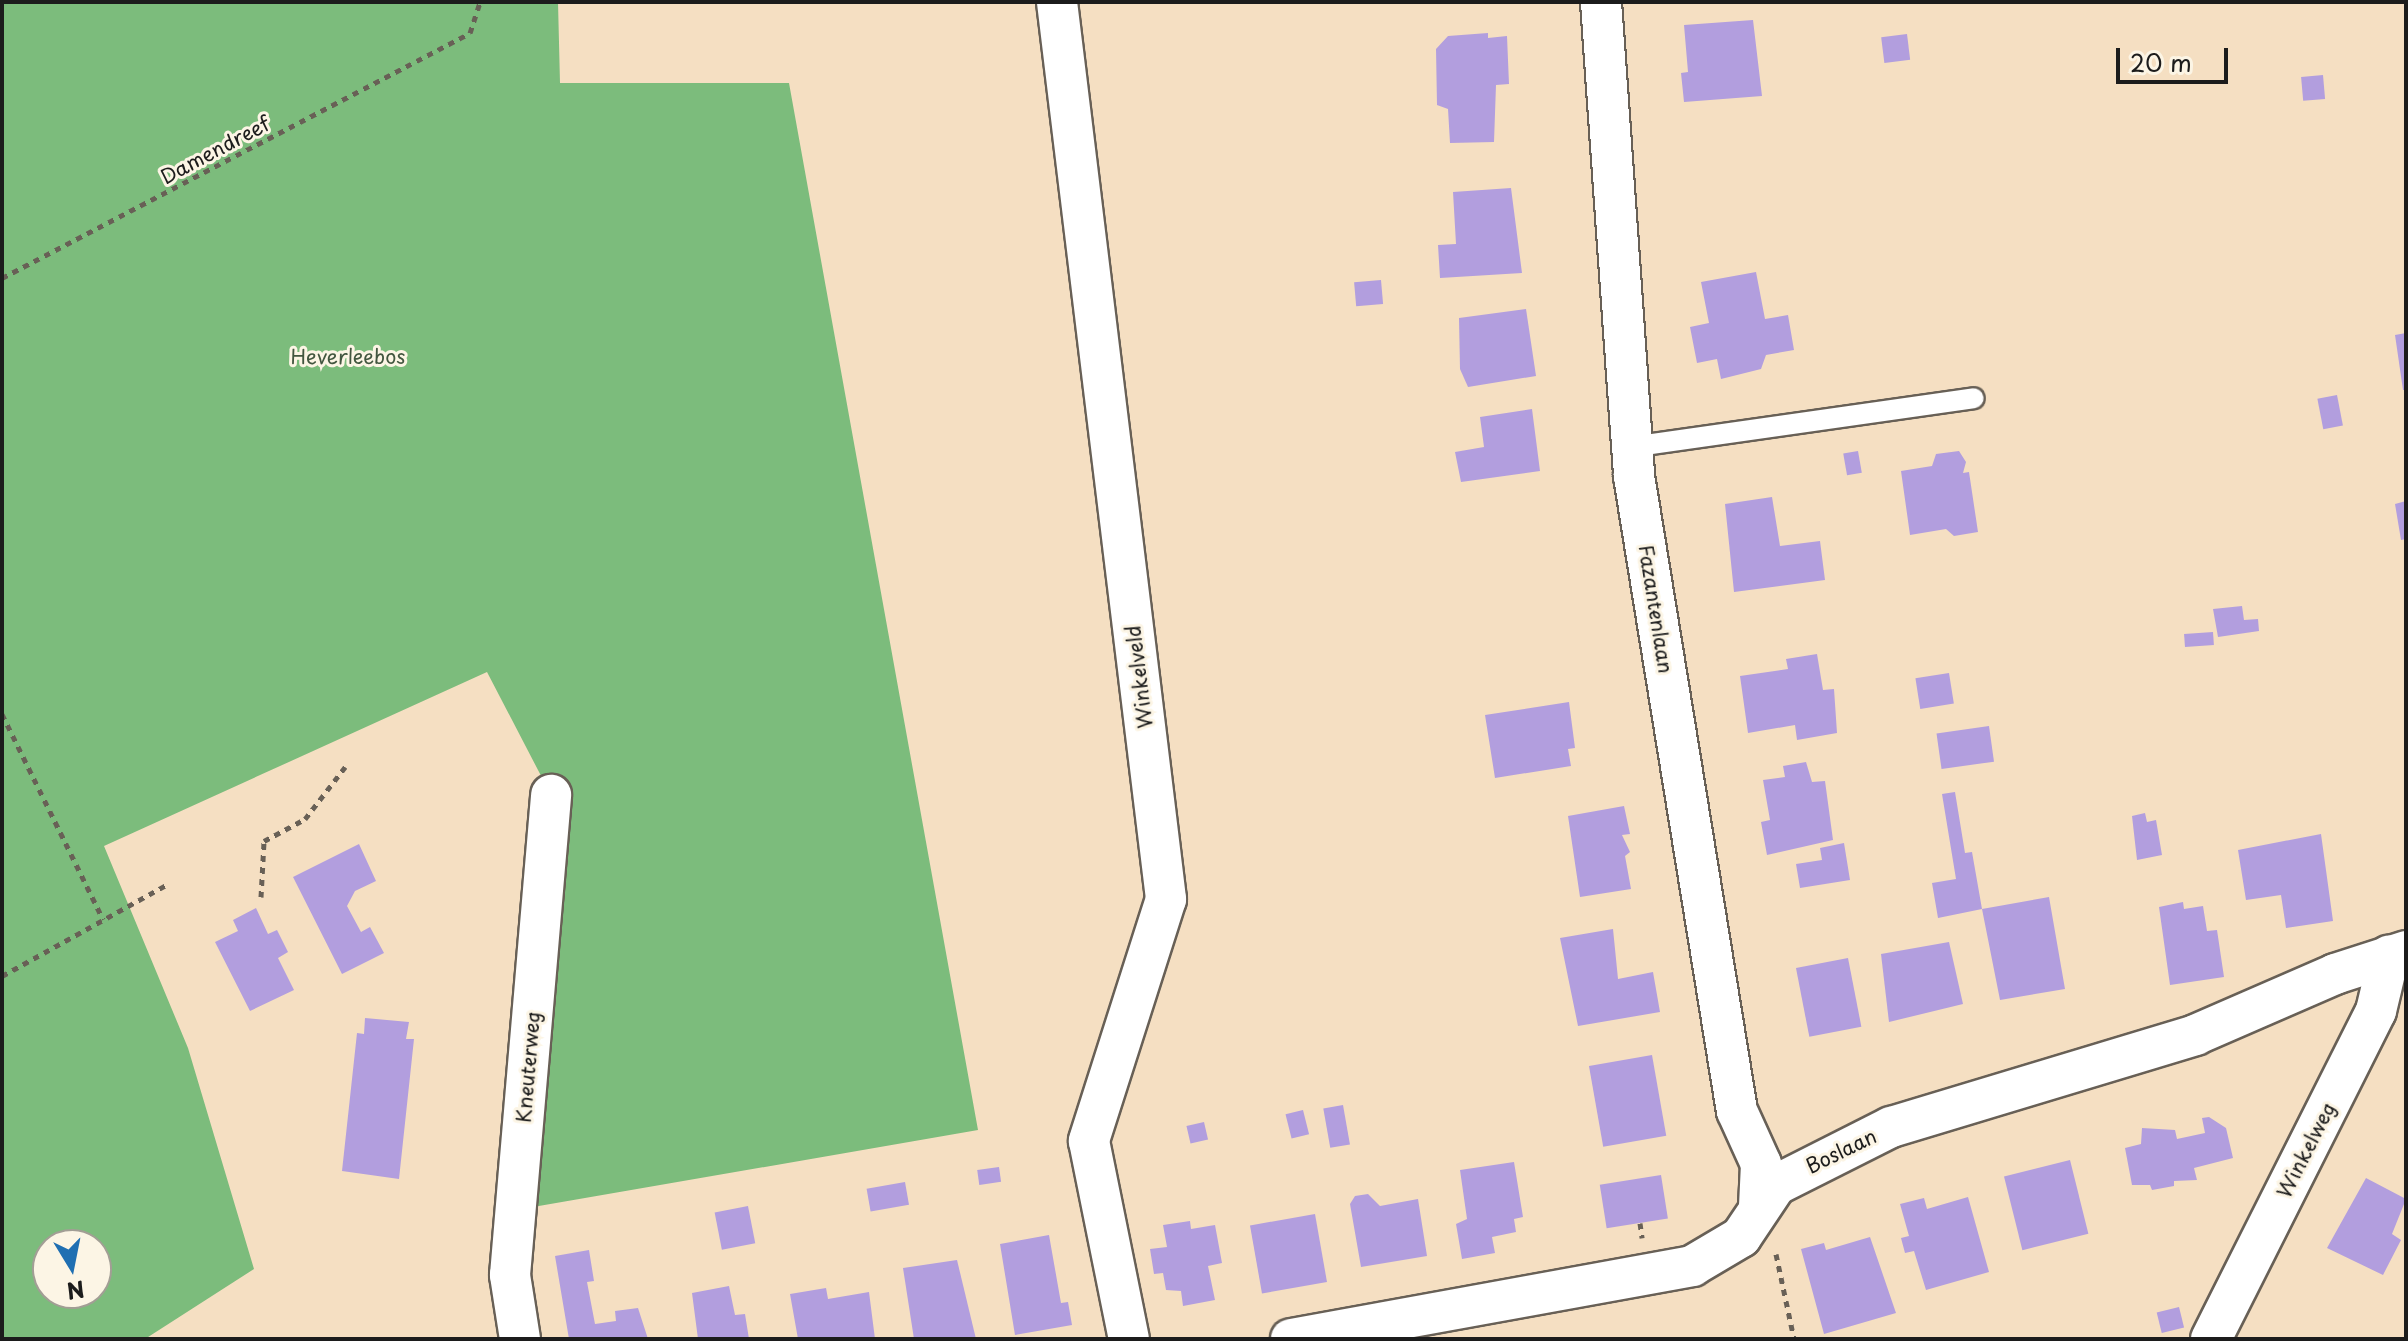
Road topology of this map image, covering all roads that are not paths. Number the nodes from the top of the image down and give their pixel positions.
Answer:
1 (1057, 2) edge
2 (1601, 2) edge
3 (1974, 398) dead end
4 (1631, 447) junction
5 (551, 795) dead end
6 (2397, 953) edge
7 (1759, 1207) junction
8 (520, 1339) edge
9 (1129, 1339) edge
10 (1291, 1339) edge
11 (2211, 1339) edge

1 - 9 street, Winkelveld
2 - 4 street, Fazantenlaan
3 - 4 lane
4 - 7 street, Fazantenlaan
5 - 8 street, Kneuterweg
6 - 7 street, Boslaan
6 - 11 street, Winkelweg
7 - 10 street, Boslaan

